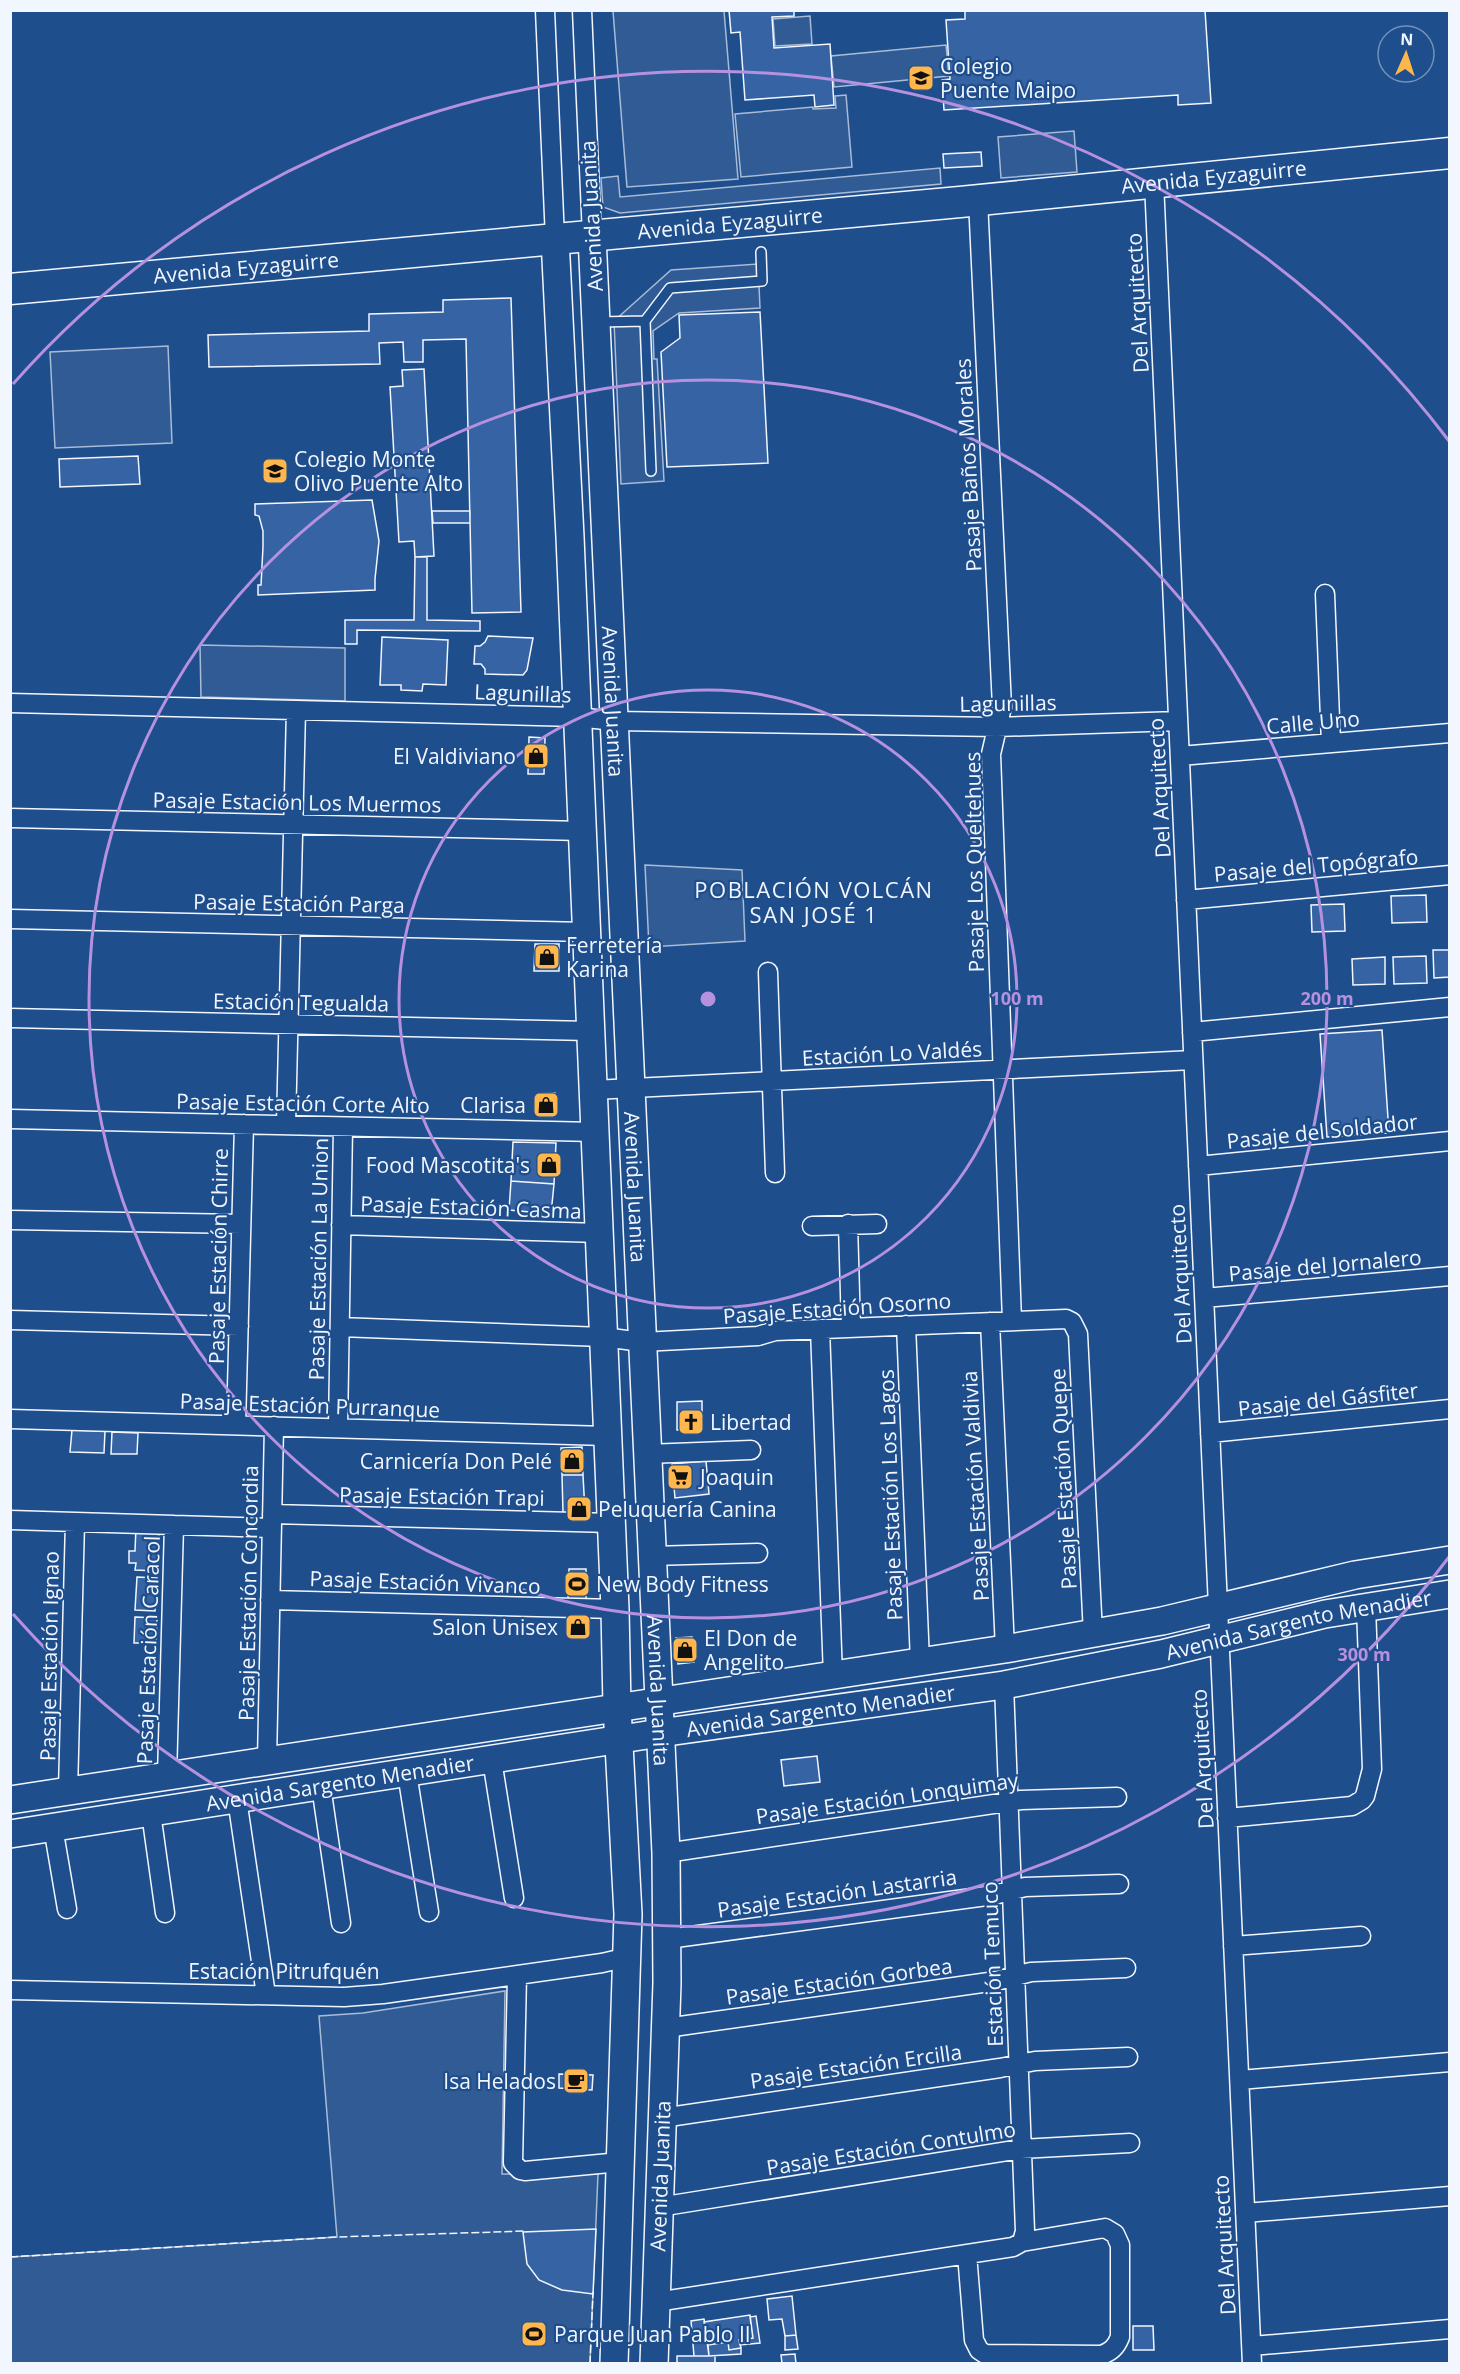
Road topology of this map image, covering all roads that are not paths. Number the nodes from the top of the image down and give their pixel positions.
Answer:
1 (545, 10) edge
2 (582, 10) edge
3 (1449, 153) edge
4 (1154, 182) junction
5 (978, 200) junction
6 (592, 236) junction
7 (555, 239) junction
8 (761, 252) dead end
9 (10, 289) edge
10 (645, 321) junction
11 (596, 322) junction
12 (651, 471) dead end
13 (1325, 594) dead end
14 (10, 703) edge
15 (296, 710) junction
16 (577, 717) junction
17 (614, 721) junction
18 (1178, 721) junction
19 (997, 727) junction
20 (1449, 733) edge
21 (1331, 743) junction
22 (1180, 756) junction
23 (10, 818) edge
24 (294, 824) junction
25 (582, 831) junction
26 (1449, 875) edge
27 (1186, 900) junction
28 (10, 919) edge
29 (291, 925) junction
30 (586, 932) junction
31 (768, 972) dead end
32 (1449, 1007) edge
33 (10, 1018) edge
34 (289, 1024) junction
35 (590, 1031) junction
36 (1192, 1032) junction
37 (1194, 1060) junction
38 (1003, 1070) junction
39 (772, 1081) junction
40 (631, 1088) junction
41 (593, 1090) junction
42 (10, 1119) edge
43 (244, 1124) junction
44 (286, 1125) junction
45 (343, 1126) junction
46 (595, 1132) junction
47 (1449, 1141) edge
48 (1198, 1166) junction
49 (775, 1173) dead end
50 (10, 1220) edge
51 (241, 1224) junction
52 (848, 1224) junction
53 (877, 1224) dead end
54 (341, 1225) junction
55 (812, 1226) dead end
56 (599, 1233) junction
57 (1449, 1276) edge
58 (1204, 1298) junction
59 (10, 1320) edge
60 (1012, 1321) junction
61 (990, 1322) junction
62 (1072, 1322) joint
63 (906, 1325) junction
64 (238, 1326) junction
65 (340, 1327) junction
66 (851, 1328) junction
67 (820, 1329) junction
68 (603, 1337) junction
69 (642, 1342) junction
70 (1449, 1409) edge
71 (10, 1419) edge
72 (236, 1425) junction
73 (274, 1426) junction
74 (338, 1428) junction
75 (1210, 1433) junction
76 (607, 1436) junction
77 (751, 1450) dead end
78 (647, 1454) junction
79 (10, 1520) edge
80 (272, 1521) junction
81 (75, 1522) junction
82 (611, 1523) junction
83 (174, 1525) junction
84 (758, 1553) dead end
85 (652, 1556) junction
86 (1449, 1560) edge
87 (1449, 1594) edge
88 (270, 1600) junction
89 (1218, 1607) junction
90 (1366, 1607) junction
91 (615, 1609) junction
92 (1093, 1634) junction
93 (1219, 1639) junction
94 (1005, 1649) junction
95 (920, 1662) junction
96 (833, 1676) junction
97 (1004, 1685) junction
98 (658, 1702) junction
99 (617, 1707) junction
100 (660, 1733) junction
101 (619, 1740) junction
102 (492, 1760) junction
103 (267, 1761) junction
104 (407, 1773) junction
105 (167, 1776) junction
106 (321, 1786) junction
107 (68, 1791) junction
108 (1117, 1797) dead end
109 (237, 1799) junction
110 (10, 1800) edge
111 (1008, 1802) junction
112 (151, 1812) junction
113 (1227, 1818) junction
114 (53, 1827) junction
115 (10, 1834) edge
116 (666, 1853) junction
117 (1119, 1884) dead end
118 (1011, 1890) junction
119 (514, 1898) dead end
120 (67, 1909) dead end
121 (429, 1912) dead end
122 (165, 1913) dead end
123 (341, 1923) dead end
124 (1361, 1936) dead end
125 (668, 1939) junction
126 (1233, 1946) junction
127 (628, 1957) junction
128 (1126, 1968) dead end
129 (517, 1975) junction
130 (1015, 1976) junction
131 (10, 1990) edge
132 (266, 1995) junction
133 (666, 2028) junction
134 (1128, 2057) dead end
135 (1449, 2062) edge
136 (1018, 2064) junction
137 (1239, 2080) junction
138 (662, 2118) junction
139 (1130, 2143) dead end
140 (1022, 2149) junction
141 (620, 2162) junction
142 (1449, 2196) edge
143 (659, 2207) junction
144 (1245, 2213) junction
145 (1022, 2242) junction
146 (966, 2254) junction
147 (656, 2302) junction
148 (1449, 2329) edge
149 (1252, 2355) edge
150 (614, 2364) edge
151 (654, 2364) edge

1 - 7 street, Avenida Juanita
2 - 6 street, Avenida Juanita
3 - 4 main road, Avenida Eyzaguirre
4 - 5 main road, Avenida Eyzaguirre
4 - 18 street, Del Arquitecto
5 - 6 main road, Avenida Eyzaguirre
5 - 19 street, Pasaje Baños Morales
6 - 7 main road, Avenida Eyzaguirre
6 - 11 main road, Avenida Juanita
7 - 9 main road, Avenida Eyzaguirre
7 - 16 main road, Avenida Juanita
8 - 10 lane
10 - 11 lane
10 - 12 lane
11 - 17 main road, Avenida Juanita
13 - 21 street
14 - 15 street, Lagunillas
15 - 16 street, Lagunillas
15 - 24 street
16 - 17 street, Lagunillas
16 - 25 main road, Avenida Juanita
17 - 19 street, Lagunillas
17 - 40 main road, Avenida Juanita
18 - 19 street, Lagunillas
18 - 22 street, Del Arquitecto
19 - 38 street, Pasaje Los Queltehues
20 - 21 street, Calle Uno
21 - 22 street, Calle Uno
22 - 27 street, Del Arquitecto
23 - 24 street, Pasaje Estación Los Muermos
24 - 25 street, Pasaje Estación Los Muermos
24 - 29 street
25 - 30 main road, Avenida Juanita
26 - 27 street, Pasaje del Topógrafo
27 - 36 street, Del Arquitecto
28 - 29 street, Pasaje Estación Parga
29 - 30 street, Pasaje Estación Parga
29 - 34 street
30 - 35 main road, Avenida Juanita
31 - 39 street
32 - 36 street
33 - 34 street, Estación Tegualda
34 - 35 street, Estación Tegualda
34 - 44 street
35 - 41 main road, Avenida Juanita
36 - 37 street, Del Arquitecto
37 - 38 street, Estación Lo Valdés
37 - 48 street, Del Arquitecto
38 - 39 street, Estación Lo Valdés
38 - 60 street, Pasaje Los Queltehues
39 - 40 street, Estación Lo Valdés
39 - 49 street
40 - 41 street, Estación Lo Valdés
40 - 69 main road, Avenida Juanita
41 - 46 main road, Avenida Juanita
42 - 43 street, Pasaje Estación Corte Alto
43 - 44 street, Pasaje Estación Corte Alto
43 - 51 street, Pasaje Estación Chirre
44 - 45 street, Pasaje Estación Corte Alto
45 - 46 street, Pasaje Estación Corte Alto
45 - 54 street, Pasaje Estación La Union
46 - 56 main road, Avenida Juanita
47 - 48 street, Pasaje del Soldador
48 - 58 street, Del Arquitecto
50 - 51 street
51 - 64 street, Pasaje Estación Chirre
52 - 53 street
52 - 55 street
52 - 66 street
54 - 56 street, Pasaje Estación Casma
54 - 65 street, Pasaje Estación La Union
56 - 68 main road, Avenida Juanita
57 - 58 street, Pasaje del Jornalero
58 - 75 street, Del Arquitecto
59 - 64 street
60 - 61 street, Pasaje Estación Osorno
60 - 62 street, Pasaje Estación Osorno
61 - 63 street, Pasaje Estación Osorno
61 - 94 street, Pasaje Estación Valdivia
62 - 92 street, Pasaje Estación Quepe
63 - 66 street, Pasaje Estación Osorno
63 - 95 street, Pasaje Estación Los Lagos
64 - 72 street, Pasaje Estación Chirre
65 - 68 street, Pasaje Estación Osorno
65 - 74 street, Pasaje Estación La Union
66 - 67 street, Pasaje Estación Osorno
67 - 69 street, Pasaje Estación Osorno
67 - 96 street
68 - 69 street, Pasaje Estación Osorno
68 - 76 main road, Avenida Juanita
69 - 78 main road, Avenida Juanita
70 - 75 street, Pasaje del Gásfiter
71 - 72 street, Pasaje Estación Purranque
72 - 73 street, Pasaje Estación Purranque
73 - 74 street, Pasaje Estación Purranque
73 - 80 street, Pasaje Estación Concordia
74 - 76 street, Pasaje Estación Purranque
75 - 89 street, Del Arquitecto
76 - 82 main road, Avenida Juanita
77 - 78 street
78 - 85 main road, Avenida Juanita
79 - 81 street, Pasaje Estación Trapi
80 - 82 street, Pasaje Estación Trapi
80 - 83 street, Pasaje Estación Trapi
80 - 88 street, Pasaje Estación Concordia
81 - 83 street, Pasaje Estación Trapi
81 - 107 street, Pasaje Estación Ignao
82 - 91 main road, Avenida Juanita
83 - 105 street, Pasaje Estación Caracol
84 - 85 street
85 - 98 main road, Avenida Juanita
86 - 89 main road, Avenida Sargento Menadier
87 - 90 main road, Avenida Sargento Menadier
88 - 91 street, Pasaje Estación Vivanco
88 - 103 street, Pasaje Estación Concordia
89 - 92 main road, Avenida Sargento Menadier
89 - 93 street, Del Arquitecto
90 - 93 main road, Avenida Sargento Menadier
90 - 113 street
91 - 99 main road, Avenida Juanita
92 - 94 main road, Avenida Sargento Menadier
93 - 97 main road, Avenida Sargento Menadier
93 - 113 street, Del Arquitecto
94 - 95 main road, Avenida Sargento Menadier
95 - 96 main road, Avenida Sargento Menadier
96 - 98 main road, Avenida Sargento Menadier
97 - 100 main road, Avenida Sargento Menadier
97 - 111 street, Estación Temuco
98 - 99 main road, Avenida Sargento Menadier
98 - 100 main road, Avenida Juanita
99 - 101 main road, Avenida Juanita
99 - 103 main road, Avenida Sargento Menadier
100 - 101 main road, Avenida Sargento Menadier
100 - 116 main road, Avenida Juanita
101 - 102 main road, Avenida Sargento Menadier
101 - 127 main road, Avenida Juanita
102 - 104 main road, Avenida Sargento Menadier
102 - 119 street
103 - 105 main road, Avenida Sargento Menadier
104 - 106 main road, Avenida Sargento Menadier
104 - 121 street
105 - 107 main road, Avenida Sargento Menadier
106 - 109 main road, Avenida Sargento Menadier
106 - 123 street
107 - 110 main road, Avenida Sargento Menadier
108 - 111 street, Pasaje Estación Lonquimay
109 - 112 main road, Avenida Sargento Menadier
109 - 132 street
111 - 116 street, Pasaje Estación Lonquimay
111 - 118 street, Estación Temuco
112 - 114 main road, Avenida Sargento Menadier
112 - 122 street
113 - 126 street, Del Arquitecto
114 - 115 main road, Avenida Sargento Menadier
114 - 120 street
116 - 125 main road, Avenida Juanita
117 - 118 street, Pasaje Estación Lastarria
118 - 125 street, Pasaje Estación Lastarria
118 - 130 street, Estación Temuco
124 - 126 street
125 - 133 main road, Avenida Juanita
126 - 137 street, Del Arquitecto
127 - 129 street, Estación Pitrufquén
127 - 141 main road, Avenida Juanita
128 - 130 street, Pasaje Estación Gorbea
129 - 132 street, Estación Pitrufquén
129 - 141 street
130 - 133 street, Pasaje Estación Gorbea
130 - 136 street, Estación Temuco
131 - 132 street, Estación Pitrufquén
133 - 138 main road, Avenida Juanita
134 - 136 street, Pasaje Estación Ercilla
135 - 137 street
136 - 138 street, Pasaje Estación Ercilla
136 - 140 street, Estación Temuco
137 - 144 street, Del Arquitecto
138 - 143 main road, Avenida Juanita
139 - 140 street, Pasaje Estación Contulmo
140 - 143 street, Pasaje Estación Contulmo
140 - 145 street, Estación Temuco
141 - 150 main road, Avenida Juanita
142 - 144 street
143 - 147 main road, Avenida Juanita
144 - 149 street, Del Arquitecto
145 - 146 street
145 - 146 street
146 - 147 street
147 - 151 main road, Avenida Juanita
148 - 149 street

